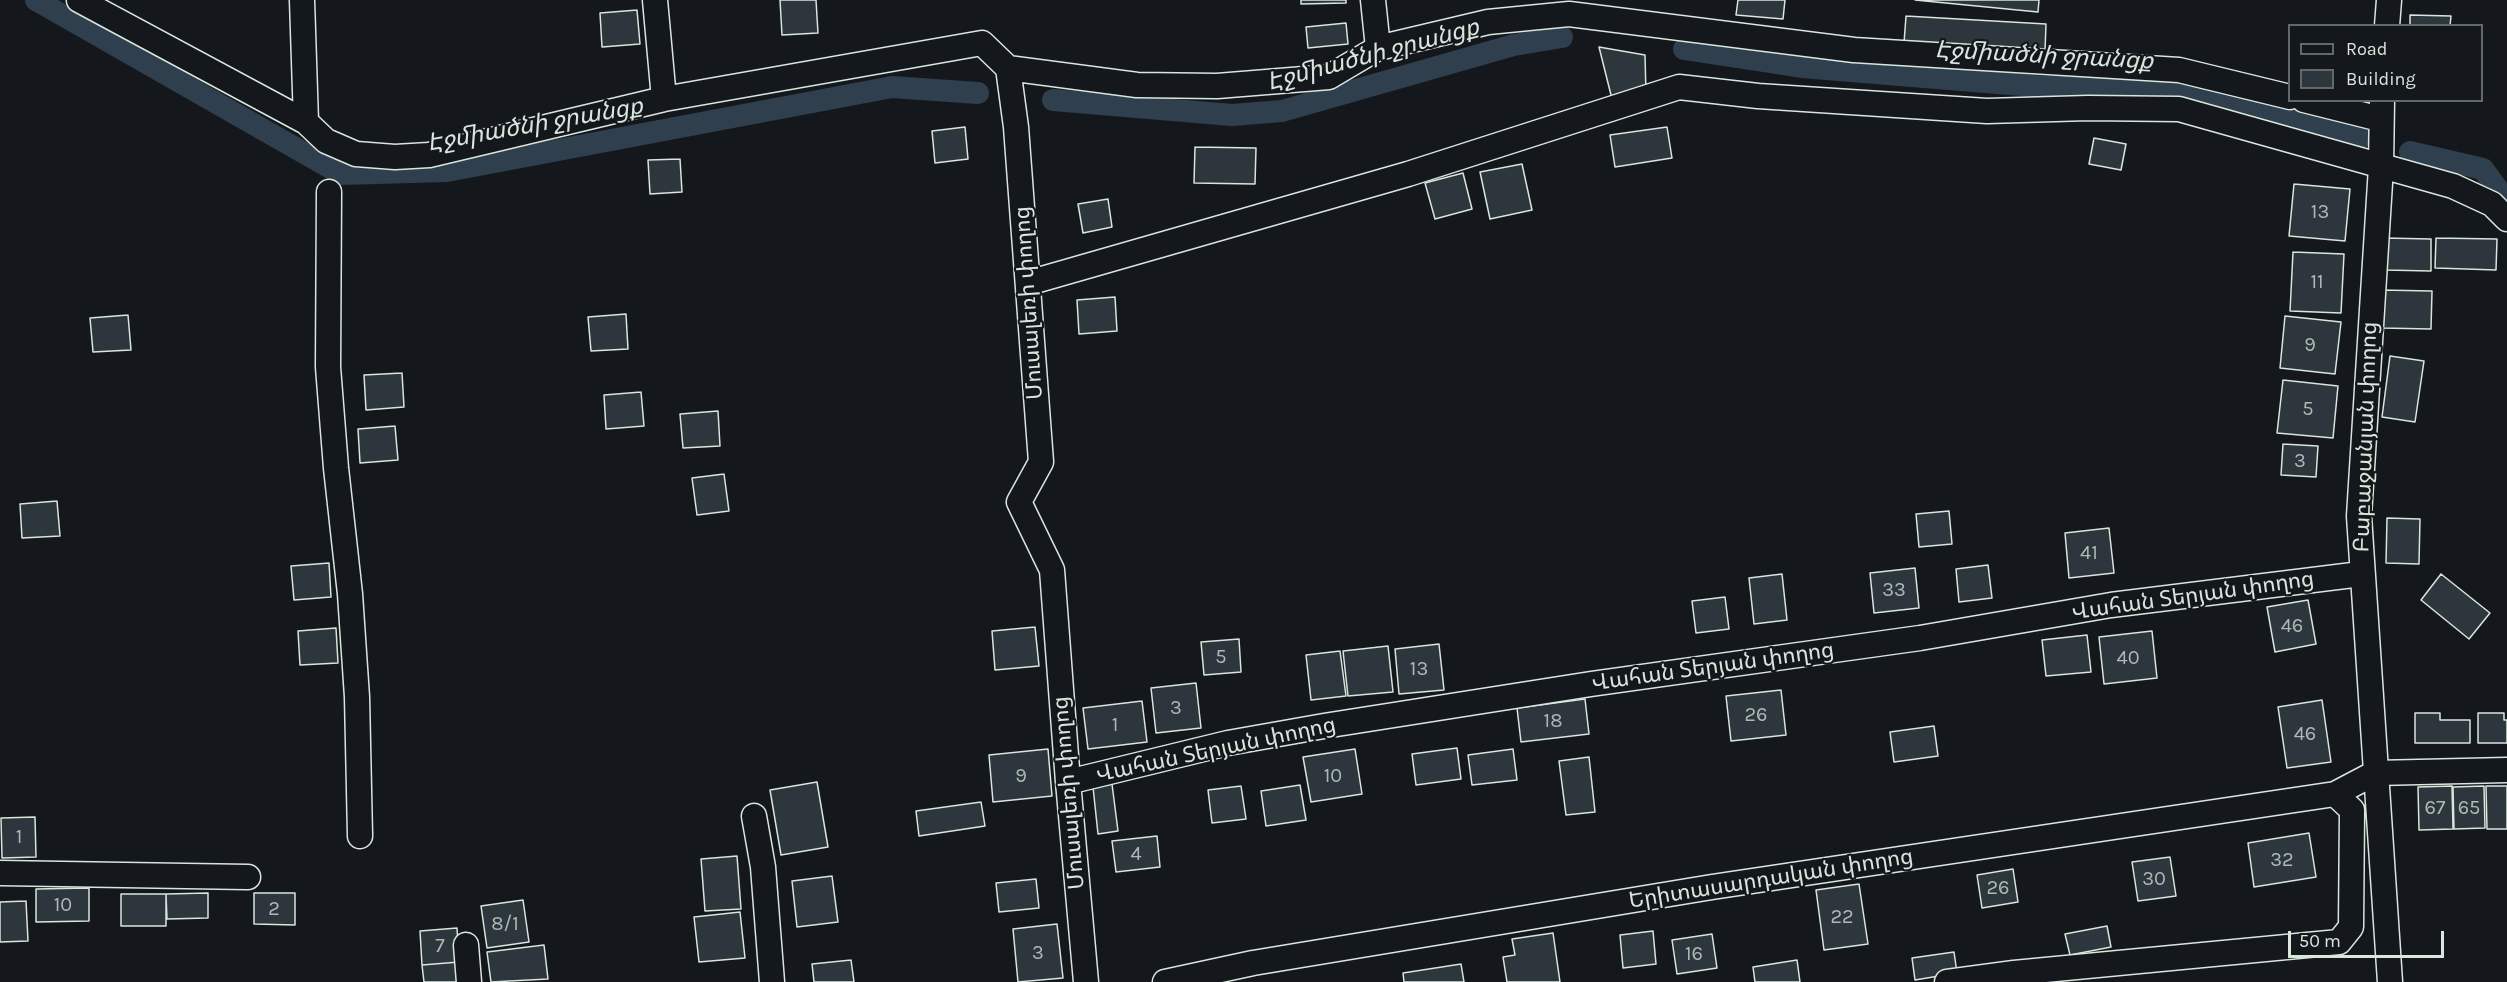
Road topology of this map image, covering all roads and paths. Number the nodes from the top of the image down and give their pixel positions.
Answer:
1 (79, 0) edge
2 (303, 0) edge
3 (655, 0) edge
4 (1373, 0) edge
5 (2389, 0) edge
6 (2387, 24) edge
7 (1378, 48) junction
8 (1008, 68) junction
9 (2288, 97) edge
10 (664, 99) junction
11 (2319, 102) edge
12 (2381, 110) edge
13 (306, 122) junction
14 (2381, 166) junction
15 (329, 192) dead end
16 (2507, 219) edge
17 (1028, 284) junction
18 (2361, 574) junction
19 (2507, 770) edge
20 (2375, 773) junction
21 (1068, 782) junction
22 (2335, 794) junction
23 (754, 816) dead end
24 (360, 836) dead end
25 (0, 873) edge
26 (248, 877) dead end
27 (466, 945) dead end
28 (469, 982) edge
29 (772, 982) edge
30 (1086, 982) edge
31 (1165, 982) edge
32 (1947, 982) edge
33 (2390, 982) edge

1 - 13 street
2 - 13 street
3 - 10 street
4 - 7 street
5 - 6 street
7 - 8 street
7 - 9 street
8 - 10 street
8 - 17 street, Մուսալեռի փողոց
10 - 13 street
11 - 12 street
12 - 14 street, Բաբաջանյան փողոց
14 - 16 street
14 - 17 street
14 - 18 street, Բաբաջանյան փողոց
15 - 24 street
17 - 21 street, Մուսալեռի փողոց
18 - 20 street, Բաբաջանյան փողոց
18 - 21 street, Վահան Տերյան փողոց
19 - 20 street
20 - 22 street, Երիտասարդական փողոց
20 - 33 street, Բաբաջանյան փողոց
21 - 30 street, Մուսալեռի փողոց
22 - 31 street, Երիտասարդական փողոց
22 - 32 street
23 - 29 street
25 - 26 street
27 - 28 street

